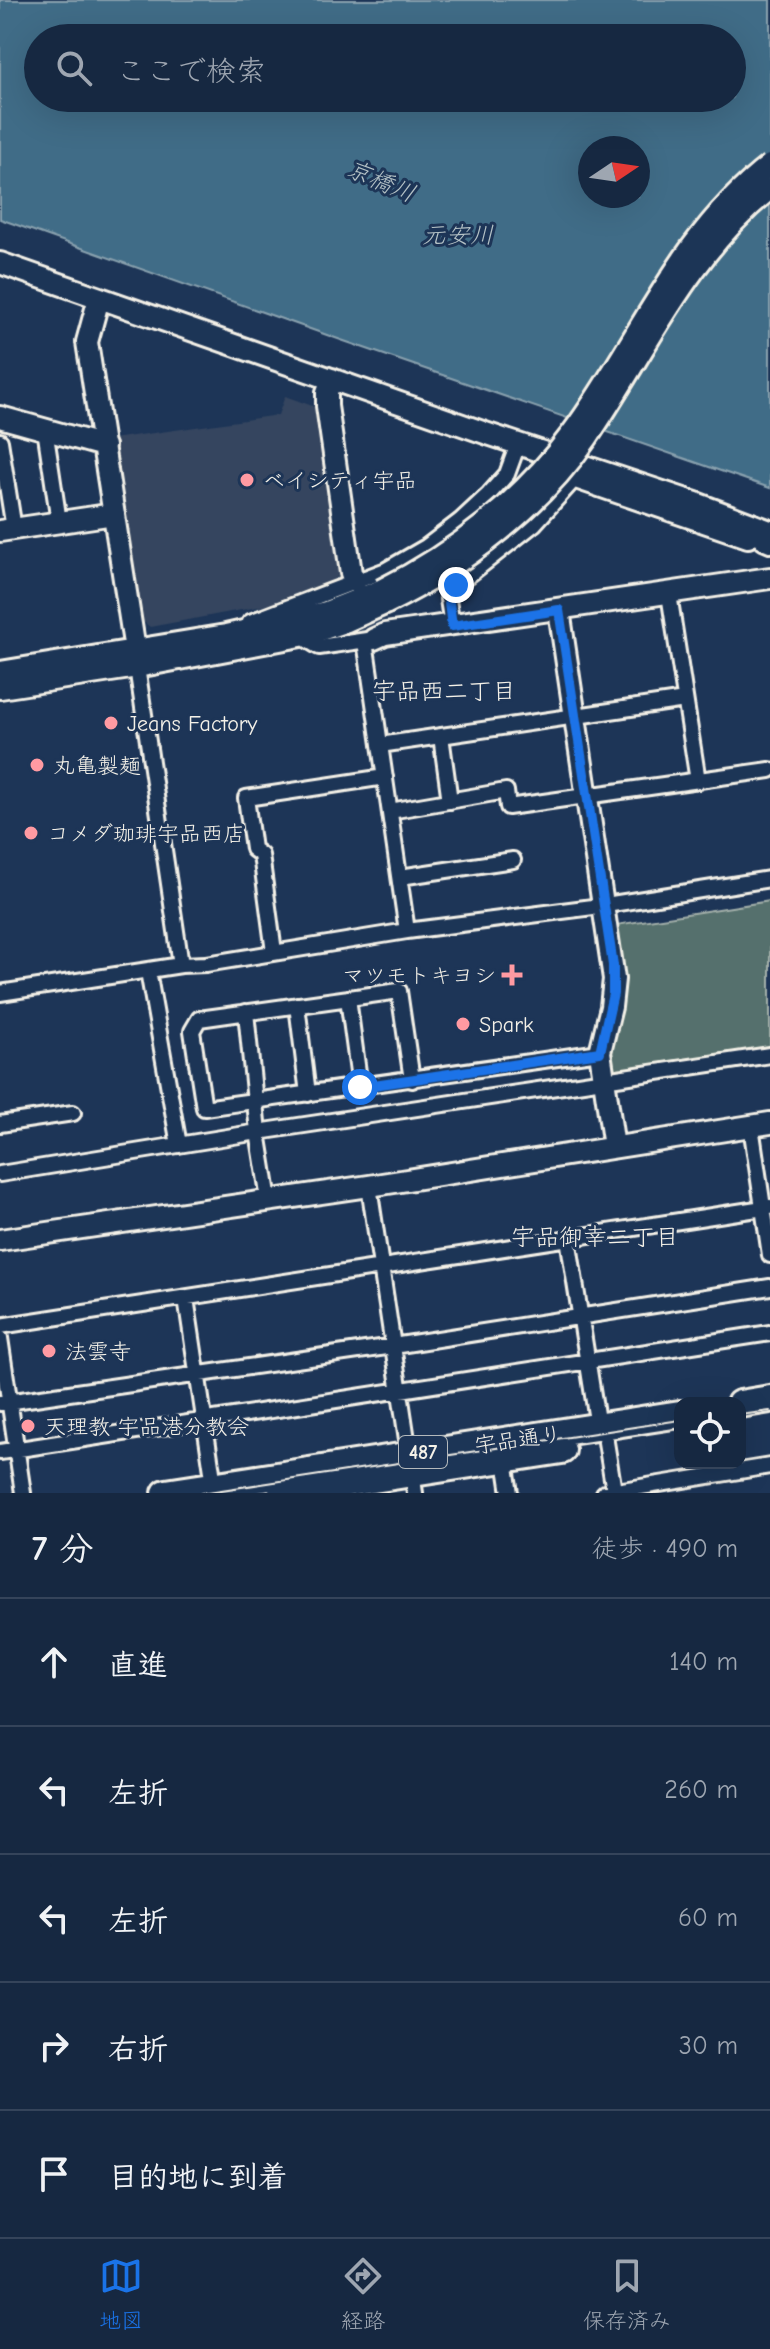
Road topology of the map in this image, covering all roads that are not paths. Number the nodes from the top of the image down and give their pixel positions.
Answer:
1 (770, 165) edge
2 (770, 189) edge
3 (0, 263) edge
4 (0, 278) edge
5 (97, 304) junction
6 (330, 386) junction
7 (0, 417) edge
8 (45, 429) junction
9 (0, 441) edge
10 (104, 446) junction
11 (516, 450) junction
12 (581, 473) junction
13 (114, 514) junction
14 (59, 522) junction
15 (7, 530) edge
16 (769, 540) edge
17 (769, 578) edge
18 (355, 582) junction
19 (669, 594) junction
20 (384, 597) junction
21 (559, 610) junction
22 (452, 626) junction
23 (226, 635) junction
24 (306, 635) junction
25 (369, 640) junction
26 (136, 658) junction
27 (0, 672) edge
28 (0, 688) edge
29 (685, 700) junction
30 (575, 716) junction
31 (441, 736) junction
32 (380, 745) junction
33 (770, 770) edge
34 (385, 777) junction
35 (698, 781) junction
36 (587, 795) junction
37 (450, 801) junction
38 (390, 811) junction
39 (513, 860) dead end
40 (400, 877) junction
41 (770, 879) edge
42 (604, 905) junction
43 (407, 931) junction
44 (274, 952) junction
45 (181, 965) junction
46 (148, 971) junction
47 (7, 992) edge
48 (348, 998) junction
49 (0, 1002) edge
50 (297, 1005) junction
51 (246, 1012) junction
52 (600, 1052) junction
53 (770, 1055) edge
54 (412, 1080) junction
55 (603, 1080) junction
56 (360, 1087) junction
57 (308, 1094) junction
58 (255, 1101) junction
59 (73, 1113) dead end
60 (0, 1124) edge
61 (760, 1124) edge
62 (258, 1132) junction
63 (179, 1145) junction
64 (614, 1147) junction
65 (0, 1174) edge
66 (369, 1186) junction
67 (269, 1200) junction
68 (766, 1208) edge
69 (568, 1238) junction
70 (0, 1240) edge
71 (770, 1255) edge
72 (380, 1266) junction
73 (770, 1287) edge
74 (186, 1298) junction
75 (581, 1316) junction
76 (0, 1326) edge
77 (770, 1333) edge
78 (0, 1338) edge
79 (393, 1346) junction
80 (588, 1361) junction
81 (197, 1375) junction
82 (400, 1390) junction
83 (770, 1399) edge
84 (5, 1403) edge
85 (746, 1403) edge
86 (674, 1416) edge
87 (770, 1418) edge
88 (205, 1421) junction
89 (746, 1421) edge
90 (674, 1431) edge
91 (602, 1435) junction
92 (17, 1449) junction
93 (0, 1452) edge
94 (505, 1460) junction
95 (770, 1466) edge
96 (413, 1473) edge
97 (214, 1485) junction
98 (609, 1492) edge
99 (23, 1493) edge
100 (166, 1493) edge
101 (282, 1493) edge
102 (510, 1493) edge

1 - 20 street, bridge
2 - 20 street, bridge
3 - 5 street
4 - 5 street
5 - 6 street
5 - 10 street
6 - 11 street
6 - 18 street
7 - 8 street
8 - 10 street
8 - 14 street
9 - 15 street
10 - 13 street
11 - 12 street
11 - 18 street
12 - 16 street
12 - 16 street
12 - 22 street
13 - 14 street
13 - 26 street
14 - 15 street
17 - 19 street
18 - 23 street
19 - 21 street
19 - 29 street
20 - 23 street
20 - 24 street
21 - 22 street
21 - 30 street
22 - 25 street
23 - 26 street
24 - 25 street
24 - 26 street
25 - 32 street
26 - 27 street
26 - 28 street
26 - 45 street
29 - 30 street
29 - 35 street
30 - 31 street
30 - 36 street
31 - 32 street
31 - 37 street
32 - 34 street
33 - 35 street
34 - 38 street
34 - 44 street
35 - 36 street
36 - 37 street
36 - 42 street
37 - 38 street
38 - 40 street
39 - 40 street
40 - 43 street
41 - 42 street
42 - 43 street
42 - 52 street
43 - 44 street
44 - 45 street
45 - 46 street
46 - 47 street
46 - 63 street
47 - 49 street
48 - 50 street
48 - 54 street
48 - 56 street
50 - 51 street
50 - 57 street
51 - 58 street
51 - 58 street
52 - 54 street
52 - 55 street
53 - 55 street
54 - 56 street
55 - 62 street
55 - 64 street
56 - 57 street
57 - 58 street
58 - 62 street
59 - 60 street
61 - 64 street
61 - 68 street
62 - 63 street
62 - 67 street
63 - 65 street
64 - 66 street
66 - 67 street
66 - 72 street
67 - 70 street
68 - 69 street
68 - 71 street
69 - 72 street
69 - 75 street
72 - 74 street
72 - 79 street
73 - 75 street
74 - 76 street
74 - 81 street
75 - 79 street
75 - 80 street
77 - 80 street
78 - 84 street
79 - 81 street
79 - 82 street
80 - 82 street
80 - 91 street
81 - 84 street
81 - 88 street
82 - 88 street
82 - 96 street
83 - 85 highway
84 - 92 street
86 - 91 highway, 宇品通り / 487
87 - 89 highway
88 - 92 street
88 - 97 street
90 - 91 highway, 宇品通り / 487
91 - 94 highway, 宇品通り / 487
91 - 96 highway, 宇品通り / 487
91 - 98 street
92 - 93 street
92 - 99 street
94 - 96 highway, 宇品通り / 487
94 - 102 street
95 - 98 street
96 - 97 highway, 宇品通り / 487
96 - 101 highway, 宇品通り / 487
97 - 100 highway, 宇品通り / 487

